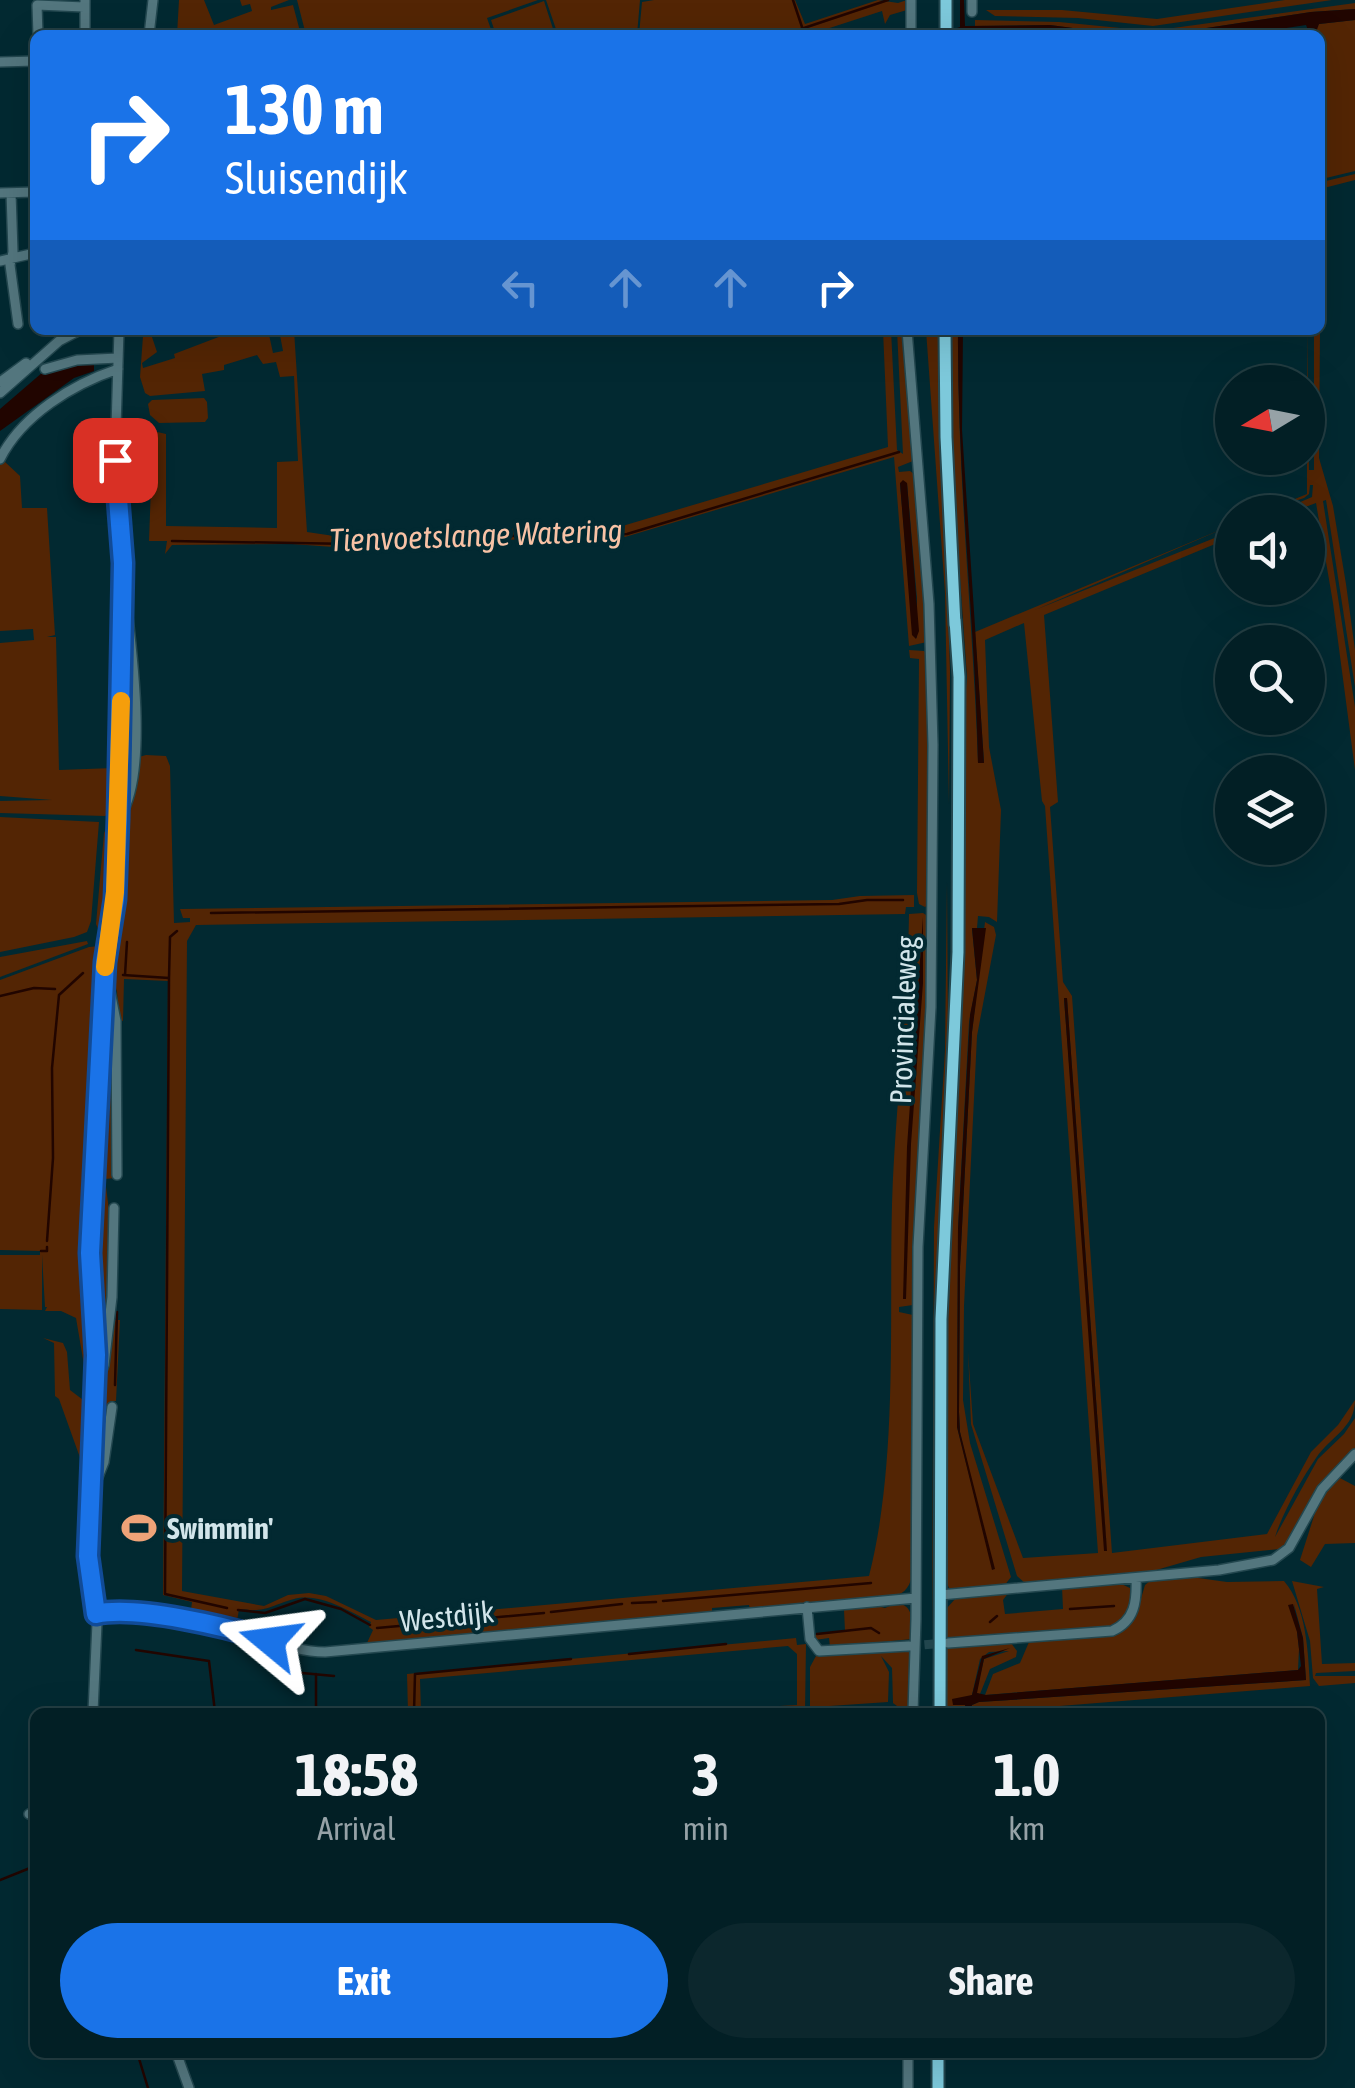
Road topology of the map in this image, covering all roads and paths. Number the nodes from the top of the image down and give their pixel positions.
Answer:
1 (152, 0) edge
2 (910, 0) edge
3 (946, 0) edge
4 (972, 0) edge
5 (37, 2) edge
6 (84, 3) edge
7 (972, 12) dead end
8 (38, 30) edge
9 (84, 30) edge
10 (149, 30) edge
11 (911, 30) edge
12 (946, 30) edge
13 (0, 62) edge
14 (30, 62) edge
15 (6, 193) edge
16 (30, 254) edge
17 (12, 258) junction
18 (0, 260) edge
19 (18, 324) dead end
20 (72, 335) edge
21 (119, 335) edge
22 (907, 335) edge
23 (945, 335) edge
24 (38, 358) junction
25 (104, 358) junction
26 (118, 363) junction
27 (45, 369) dead end
28 (106, 373) junction
29 (0, 382) edge
30 (0, 392) edge
31 (0, 459) edge
32 (123, 582) junction
33 (118, 819) junction
34 (104, 968) junction
35 (117, 1175) dead end
36 (114, 1208) dead end
37 (95, 1388) junction
38 (112, 1407) dead end
39 (1355, 1454) edge
40 (90, 1494) junction
41 (1136, 1578) junction
42 (940, 1595) junction
43 (916, 1598) junction
44 (807, 1607) junction
45 (96, 1614) junction
46 (948, 1643) tunnel mouth
47 (909, 1646) tunnel mouth
48 (93, 1708) edge
49 (913, 1708) edge
50 (940, 1708) edge
51 (178, 2058) edge
52 (908, 2058) edge
53 (938, 2058) edge
54 (189, 2088) edge
55 (908, 2088) edge
56 (938, 2088) edge

1 - 10 street
2 - 11 street
3 - 12 main road
4 - 7 street
5 - 6 street
5 - 8 street
6 - 9 street
13 - 14 street
15 - 17 street
16 - 17 street
17 - 18 street
17 - 19 street
20 - 24 street
21 - 26 street
22 - 43 street, Provincialeweg
23 - 42 main road, Provincialeweg
24 - 29 street
24 - 30 street
25 - 26 street
25 - 27 street
25 - 28 street
26 - 28 street
26 - 32 street
28 - 31 street
32 - 33 street
32 - 33 street
33 - 34 street
34 - 35 street
34 - 37 street
36 - 37 street
37 - 40 street
38 - 40 street
39 - 41 street
40 - 45 street
41 - 42 street
41 - 46 street
42 - 50 main road, Provincialeweg
43 - 44 street, Westdijk
43 - 49 street, Provincialeweg
44 - 45 street, Westdijk
44 - 47 street
45 - 48 street
51 - 54 street
52 - 55 street
53 - 56 main road

